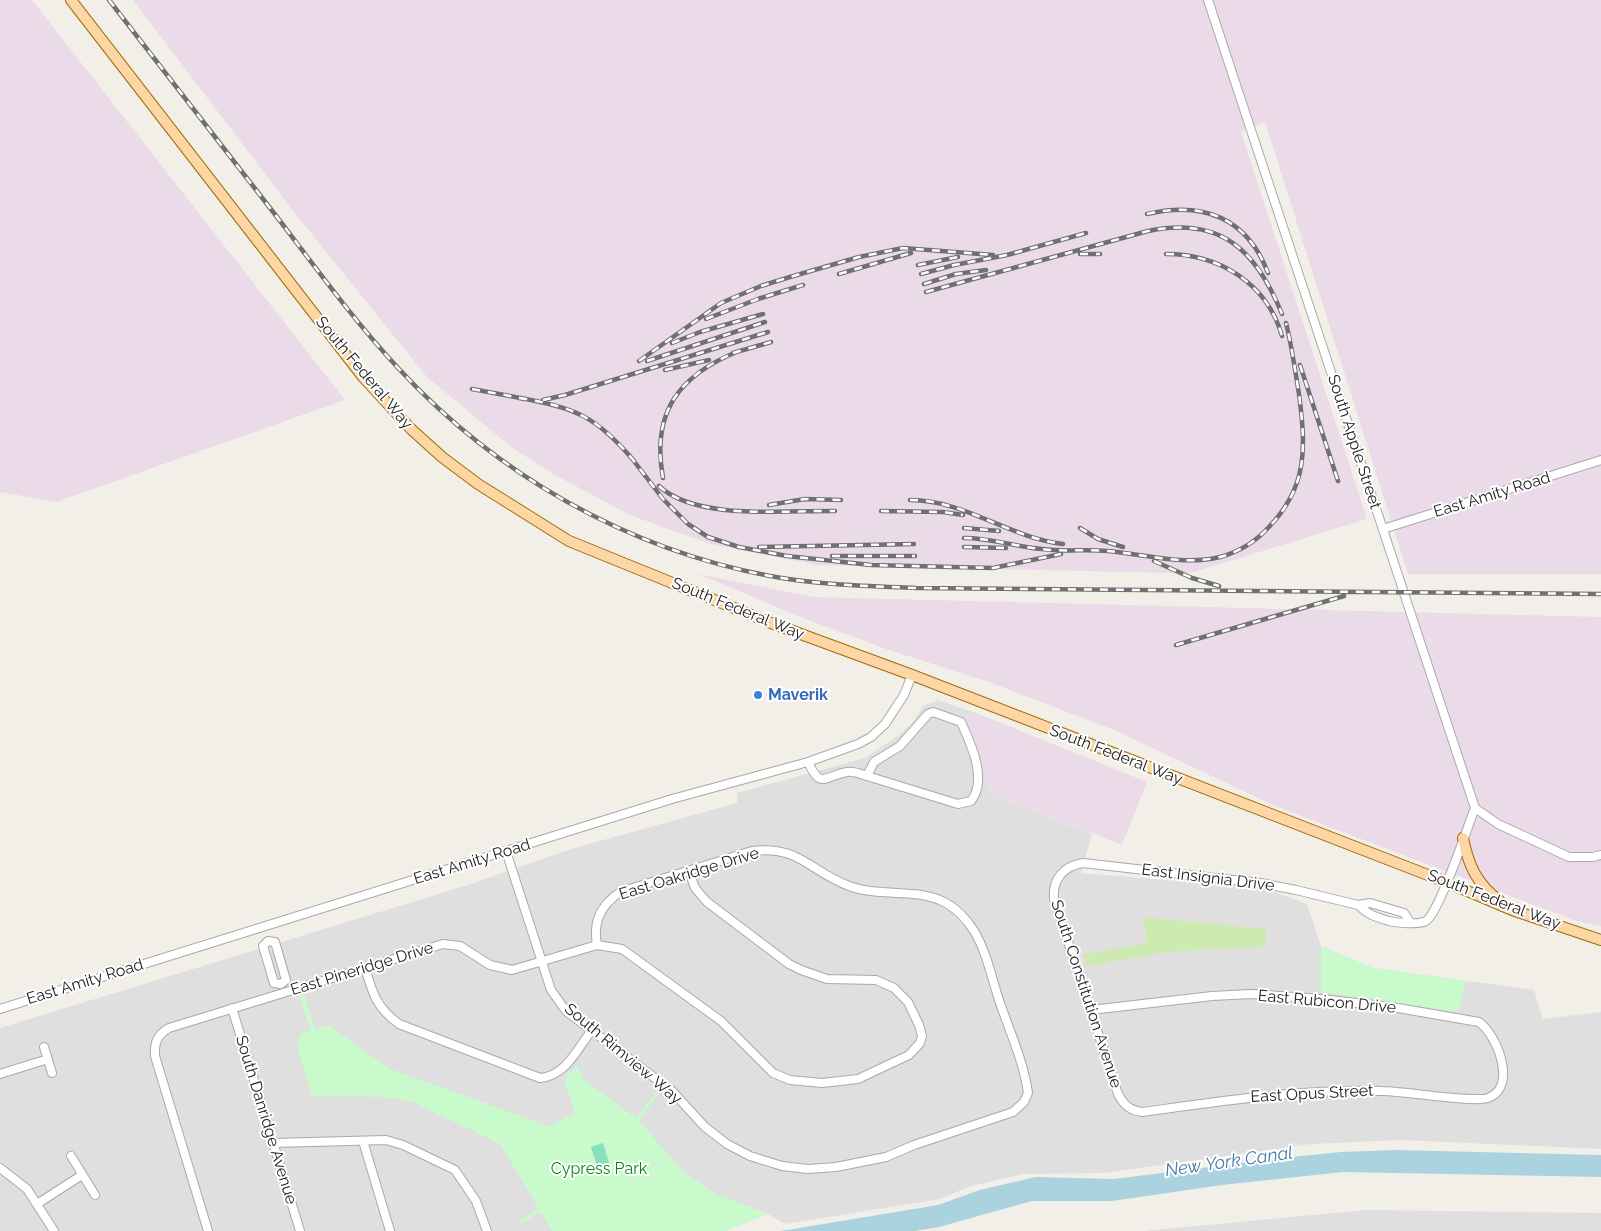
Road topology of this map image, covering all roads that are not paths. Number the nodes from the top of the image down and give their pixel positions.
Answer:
1 (71, 0) edge
2 (1208, 0) edge
3 (1601, 460) edge
4 (1383, 529) junction
5 (912, 675) junction
6 (808, 762) junction
7 (867, 776) junction
8 (1475, 808) junction
9 (1463, 838) junction
10 (506, 852) junction
11 (1601, 855) edge
12 (689, 871) junction
13 (1059, 875) joint
14 (1446, 882) junction
15 (1358, 905) junction
16 (1512, 910) junction
17 (1410, 922) junction
18 (264, 927) junction
19 (1601, 940) edge
20 (268, 941) junction
21 (597, 945) junction
22 (542, 962) junction
23 (365, 968) junction
24 (282, 988) junction
25 (232, 1008) junction
26 (0, 1009) edge
27 (1091, 1010) junction
28 (592, 1030) junction
29 (44, 1047) dead end
30 (48, 1059) junction
31 (52, 1073) dead end
32 (0, 1074) edge
33 (1493, 1096) joint
34 (1024, 1102) joint
35 (1130, 1109) joint
36 (363, 1141) junction
37 (273, 1143) junction
38 (71, 1156) dead end
39 (0, 1168) edge
40 (82, 1175) junction
41 (95, 1195) dead end
42 (37, 1204) junction
43 (54, 1231) edge
44 (208, 1231) edge
45 (300, 1231) edge
46 (390, 1231) edge
47 (487, 1231) edge

1 - 5 main road, South Federal Way
2 - 4 street, South Apple Street
3 - 4 street, East Amity Road
4 - 8 street, South Apple Street
5 - 6 street, East Amity Road
5 - 14 main road, South Federal Way
6 - 7 street
6 - 10 street, East Amity Road
7 - 7 street
8 - 9 street
8 - 11 street
9 - 14 street
9 - 16 main road
10 - 18 street, East Amity Road
10 - 22 street, South Rimview Way
12 - 21 street, East Oakridge Drive
12 - 21 street, East Pineridge Drive
12 - 34 street, East Oakridge Drive
13 - 15 street, East Insignia Drive
13 - 27 street, South Constitution Avenue
14 - 16 main road, South Federal Way
14 - 17 street, East Insignia Drive
15 - 17 street, East Insignia Drive
15 - 17 street, East Insignia Drive
16 - 19 main road, South Federal Way
18 - 20 street
18 - 26 street, East Amity Road
20 - 24 street
20 - 24 street
21 - 22 street, East Pineridge Drive
22 - 23 street, East Pineridge Drive
22 - 28 street, South Rimview Way
23 - 24 street, East Pineridge Drive
23 - 28 street
24 - 25 street, East Pineridge Drive
25 - 37 street, South Danridge Avenue
25 - 44 street, East Pineridge Drive
27 - 33 street, East Rubicon Drive
27 - 35 street, South Constitution Avenue
28 - 34 street, South Rimview Way
29 - 30 street
30 - 31 street
30 - 32 street
33 - 35 street, East Opus Street
36 - 37 street
36 - 46 street
36 - 47 street
37 - 45 street, South Danridge Avenue
38 - 40 street
39 - 42 street
40 - 41 street
40 - 42 street
42 - 43 street

